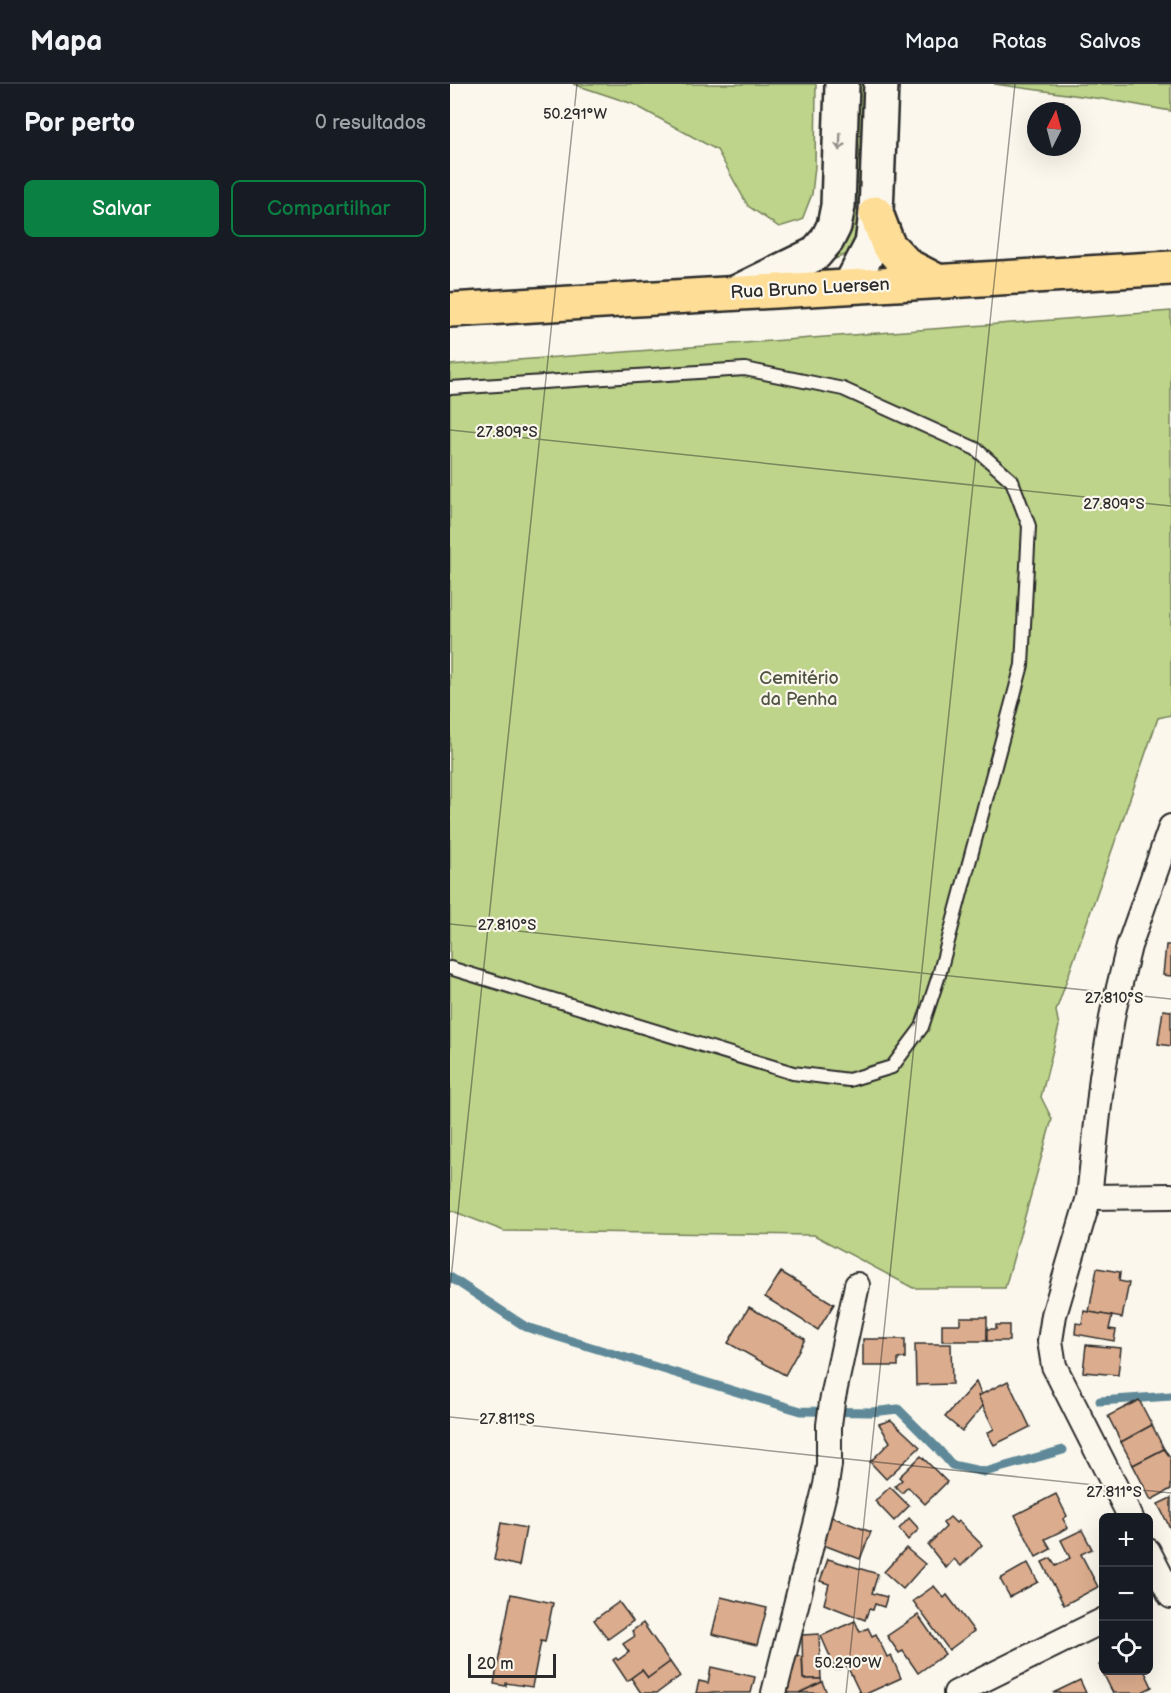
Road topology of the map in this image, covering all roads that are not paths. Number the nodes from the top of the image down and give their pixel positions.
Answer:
1 (842, 84) edge
2 (881, 84) edge
3 (876, 213) junction
4 (1171, 268) edge
5 (937, 281) junction
6 (850, 286) junction
7 (735, 292) junction
8 (450, 310) edge
9 (450, 388) edge
10 (1171, 827) edge
11 (450, 968) edge
12 (1171, 1196) edge
13 (1089, 1197) junction
14 (857, 1285) dead end
15 (1128, 1513) edge
16 (1153, 1562) edge
17 (1164, 1592) edge
18 (1102, 1621) edge
19 (774, 1693) edge
20 (956, 1693) edge

1 -> 7 main road
2 - 3 main road
3 - 5 main road
3 - 6 main road
4 - 5 main road, Rua Bruno Luersen
5 - 6 main road, Rua Bruno Luersen
6 - 7 main road, Rua Bruno Luersen
7 - 8 main road, Rua Bruno Luersen
9 - 11 lane
10 - 13 street
12 - 13 street
13 - 15 street
14 - 19 street
16 - 17 street
18 - 20 street

